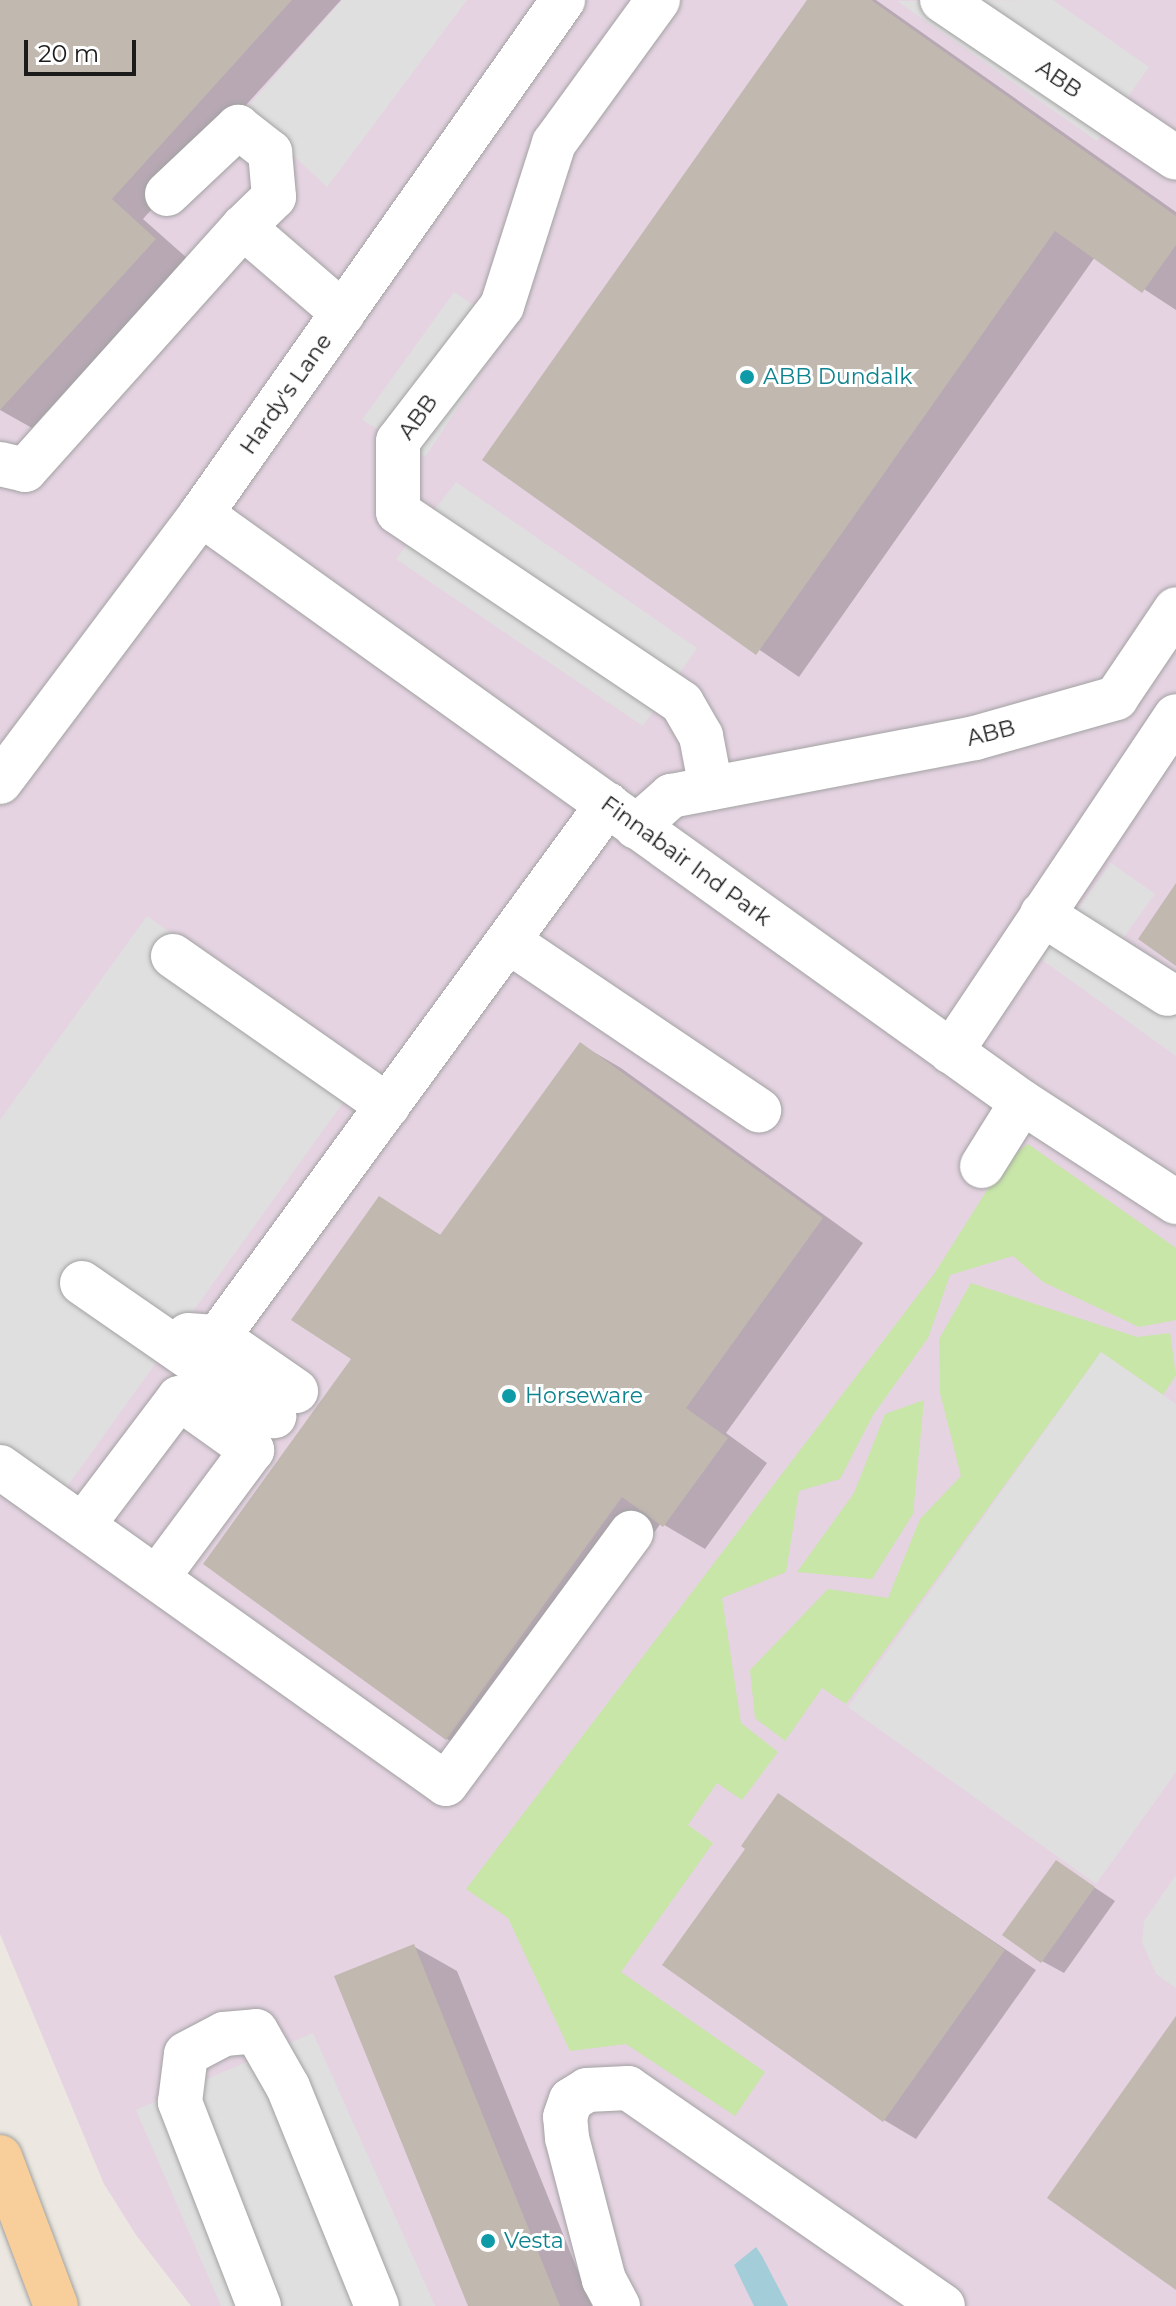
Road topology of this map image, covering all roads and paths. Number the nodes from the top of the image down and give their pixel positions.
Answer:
1 (563, 0) edge
2 (658, 0) edge
3 (942, 0) edge
4 (1176, 158) edge
5 (167, 194) dead end
6 (243, 227) junction
7 (343, 313) junction
8 (0, 464) edge
9 (201, 514) junction
10 (1176, 609) edge
11 (1176, 716) edge
12 (0, 782) edge
13 (711, 788) junction
14 (622, 816) junction
15 (1042, 914) junction
16 (508, 941) junction
17 (173, 956) dead end
18 (1168, 994) dead end
19 (951, 1052) junction
20 (1022, 1102) junction
21 (388, 1106) junction
22 (759, 1110) dead end
23 (982, 1166) dead end
24 (1176, 1202) edge
25 (82, 1283) dead end
26 (154, 1333) junction
27 (218, 1337) junction
28 (0, 1467) edge
29 (83, 1525) junction
30 (631, 1533) dead end
31 (157, 1578) junction
32 (0, 2157) edge
33 (56, 2306) edge
34 (259, 2306) edge
35 (377, 2306) edge
36 (618, 2306) edge
37 (943, 2306) edge

1 - 7 street, Hardy's Lane
2 - 13 street, ABB
3 - 4 street, ABB
5 - 6 street
6 - 7 street
6 - 8 street
7 - 9 street, Hardy's Lane
9 - 12 street, Hardy's Lane
9 - 14 street, Finnabair Ind Park
10 - 13 street, ABB
11 - 15 street
13 - 14 street, ABB
14 - 16 street, ABB
14 - 19 street, Finnabair Ind Park
15 - 18 street
15 - 19 street
16 - 21 street, ABB
16 - 22 street
17 - 21 street
19 - 20 street, Finnabair Ind Park
20 - 23 street
20 - 24 street, Finnabair Ind Park
21 - 27 street, ABB
25 - 26 street
26 - 27 street
26 - 27 street
28 - 29 street
29 - 31 street
29 - 31 street
30 - 31 street
32 - 33 main road
34 - 35 street
36 - 37 street

